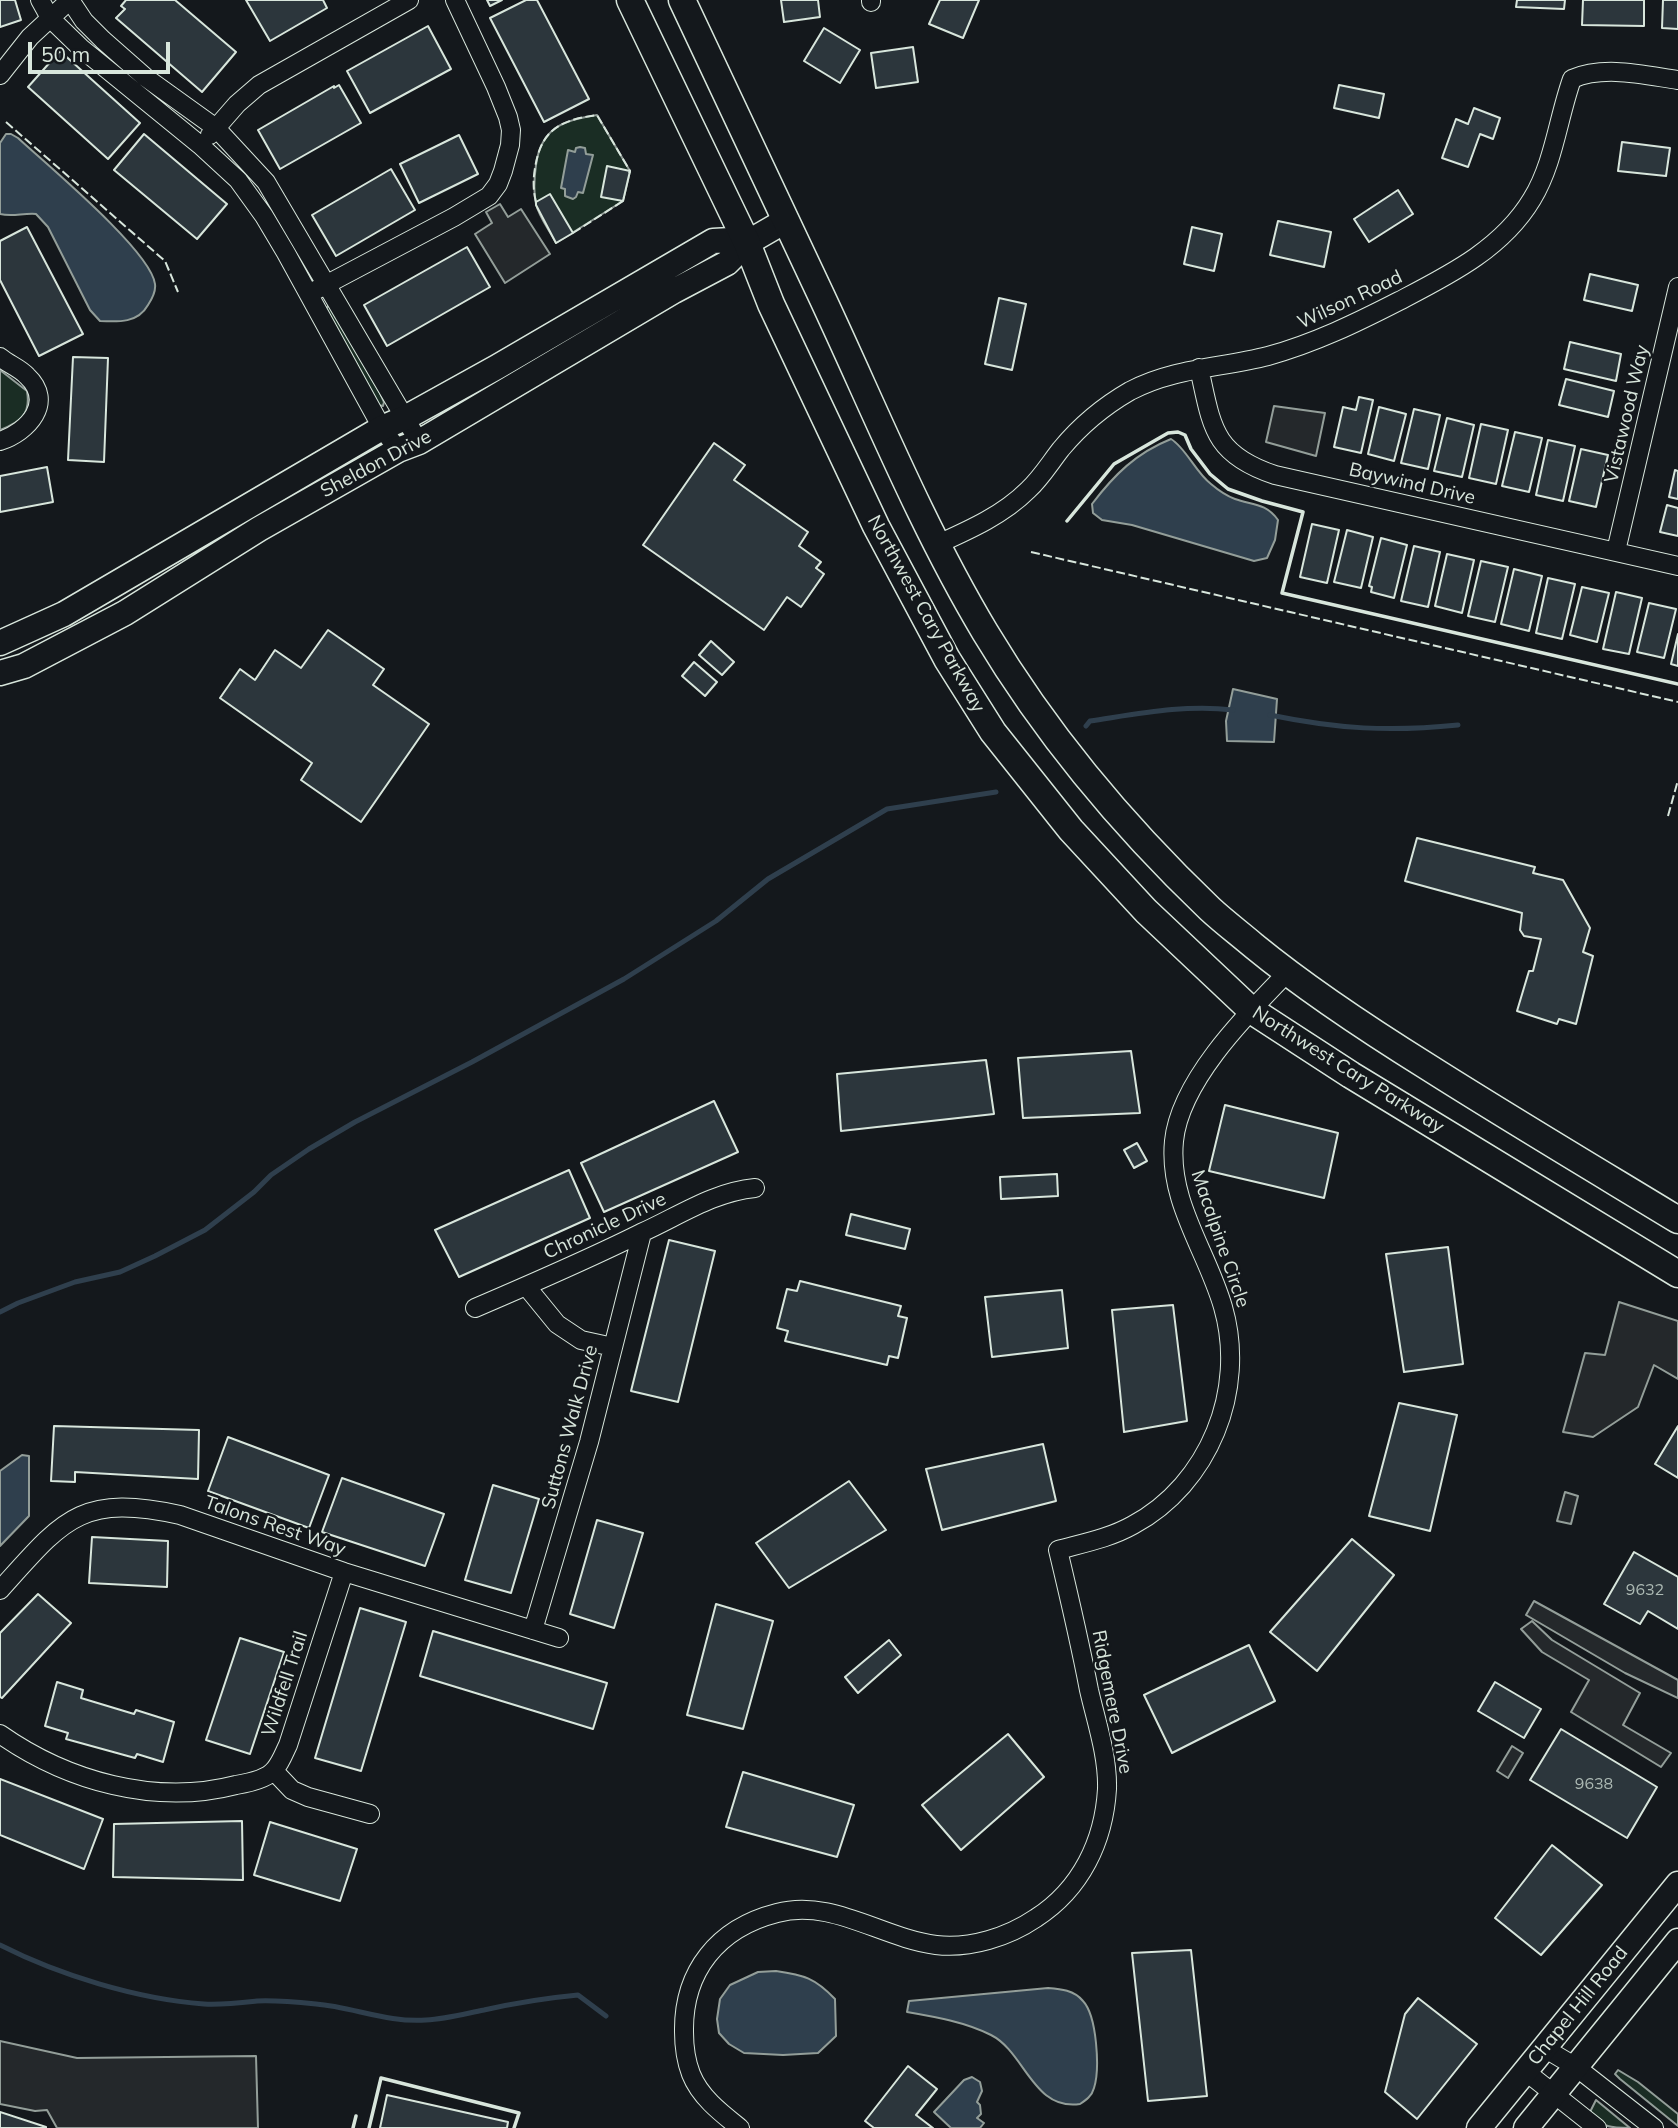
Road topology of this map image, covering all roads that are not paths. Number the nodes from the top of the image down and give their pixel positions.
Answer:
1 (40, 0) edge
2 (70, 0) edge
3 (409, 0) edge
4 (455, 0) edge
5 (630, 0) edge
6 (682, 0) edge
7 (50, 18) junction
8 (0, 75) edge
9 (1678, 80) edge
10 (216, 128) junction
11 (200, 145) junction
12 (785, 221) junction
13 (747, 243) junction
14 (327, 284) junction
15 (1678, 287) edge
16 (309, 293) junction
17 (0, 357) edge
18 (1199, 368) junction
19 (405, 418) junction
20 (382, 429) junction
21 (0, 441) edge
22 (408, 446) junction
23 (938, 544) junction
24 (1616, 551) junction
25 (1678, 566) edge
26 (0, 643) edge
27 (0, 673) edge
28 (1287, 973) junction
29 (1251, 1010) junction
30 (755, 1188) dead end
31 (1678, 1220) edge
32 (642, 1233) junction
33 (1678, 1273) edge
34 (526, 1286) junction
35 (475, 1308) dead end
36 (613, 1347) junction
37 (1058, 1550) joint
38 (344, 1572) junction
39 (0, 1590) edge
40 (533, 1630) junction
41 (559, 1638) dead end
42 (0, 1734) edge
43 (274, 1771) junction
44 (370, 1814) dead end
45 (1678, 1884) edge
46 (1678, 1941) edge
47 (1544, 2048) junction
48 (1576, 2067) junction
49 (1525, 2071) junction
50 (1554, 2093) junction
51 (740, 2128) edge
52 (1479, 2128) edge
53 (1526, 2128) edge
54 (1597, 2128) edge
55 (1654, 2128) edge

1 - 7 street
2 - 7 street
2 - 10 street
3 - 10 street
4 - 14 street
5 - 13 main road, Northwest Cary Parkway
6 - 12 main road
7 - 8 street
7 - 11 street
9 - 18 street, Wilson Road
10 - 11 street
10 - 14 street
11 - 16 street
12 - 13 street, Sheldon Drive
12 - 23 main road
13 - 19 street, Sheldon Drive
13 - 22 street, Sheldon Drive
13 - 29 main road, Northwest Cary Parkway
14 - 16 street
14 - 19 street
15 - 24 street, Vistawood Way
16 - 20 street
17 - 21 street
18 - 23 street, Wilson Road
18 - 24 street, Baywind Drive
19 - 20 street, Sheldon Drive
19 - 22 street
20 - 22 street
20 - 26 street, Sheldon Drive
22 - 27 street, Sheldon Drive
23 - 28 main road
24 - 25 street, Baywind Drive
28 - 29 street, Macalpine Circle
28 - 31 main road
29 - 33 main road, Northwest Cary Parkway
29 - 37 street, Macalpine Circle
30 - 32 street, Chronicle Drive
32 - 34 street, Chronicle Drive
32 - 36 street, Suttons Walk Drive
34 - 35 street, Chronicle Drive
34 - 36 street
36 - 40 street, Suttons Walk Drive
37 - 51 street, Ridgemere Drive
38 - 39 street, Talons Rest Way
38 - 40 street, Talons Rest Way
38 - 43 street, Wildfell Trail
40 - 41 street, Talons Rest Way
42 - 43 street
43 - 44 street
45 - 47 street, Chapel Hill Road
46 - 48 street, Chapel Hill Road
47 - 48 street
47 - 49 street, Chapel Hill Road
48 - 50 street, Chapel Hill Road
48 - 55 street
49 - 50 street
49 - 52 street, Chapel Hill Road
50 - 53 street, Chapel Hill Road
50 - 54 street

